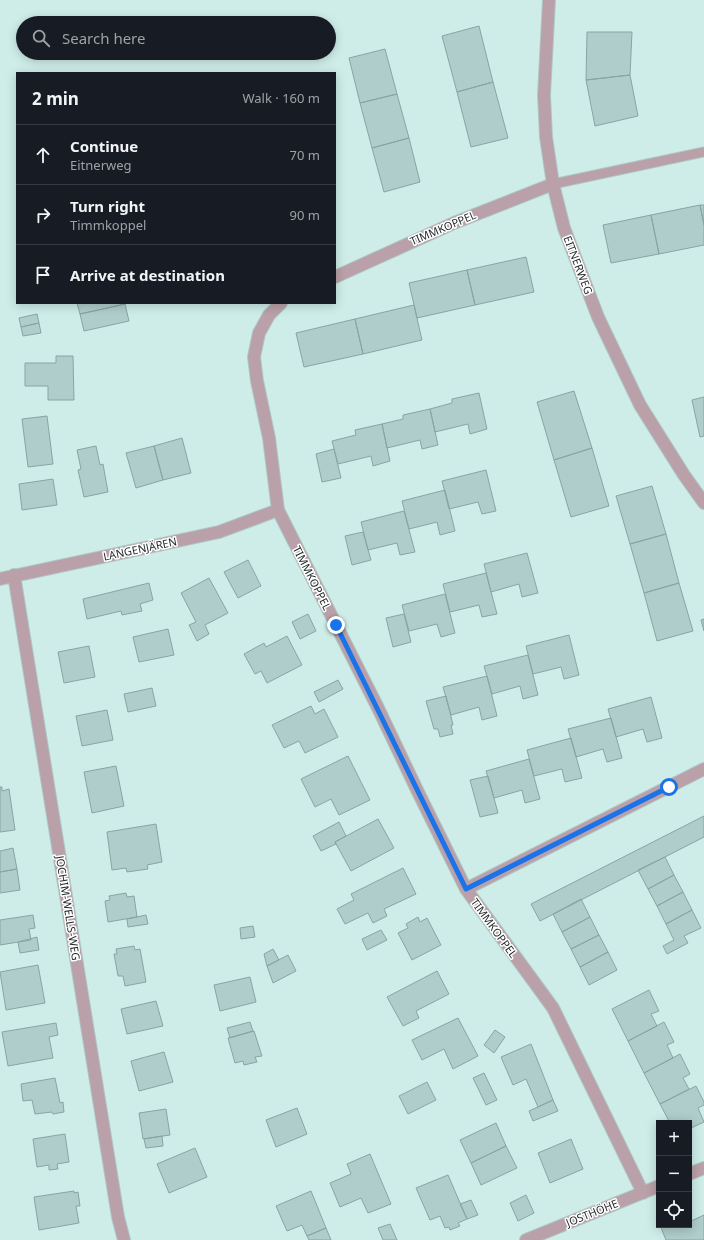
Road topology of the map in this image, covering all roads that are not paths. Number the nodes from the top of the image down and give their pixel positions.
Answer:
1 (549, 0) edge
2 (704, 152) edge
3 (552, 184) junction
4 (336, 277) edge
5 (279, 304) edge
6 (704, 503) edge
7 (278, 510) junction
8 (14, 575) junction
9 (0, 579) edge
10 (704, 769) edge
11 (466, 889) junction
12 (704, 1168) edge
13 (692, 1173) edge
14 (656, 1187) edge
15 (642, 1193) junction
16 (124, 1240) edge
17 (526, 1240) edge

1 - 3 street, EITNERWEG
2 - 3 lane
3 - 4 street, TIMMKOPPEL
3 - 6 street, EITNERWEG
5 - 7 street, TIMMKOPPEL
7 - 8 street, LANGENJÄREN
7 - 11 street, TIMMKOPPEL
8 - 9 street, LANGENJÄREN
8 - 16 street, JOCHIM-WELLS-WEG
10 - 11 street
11 - 15 street, TIMMKOPPEL
12 - 13 street
14 - 15 street, JOSTHÖHE
15 - 17 street, JOSTHÖHE

